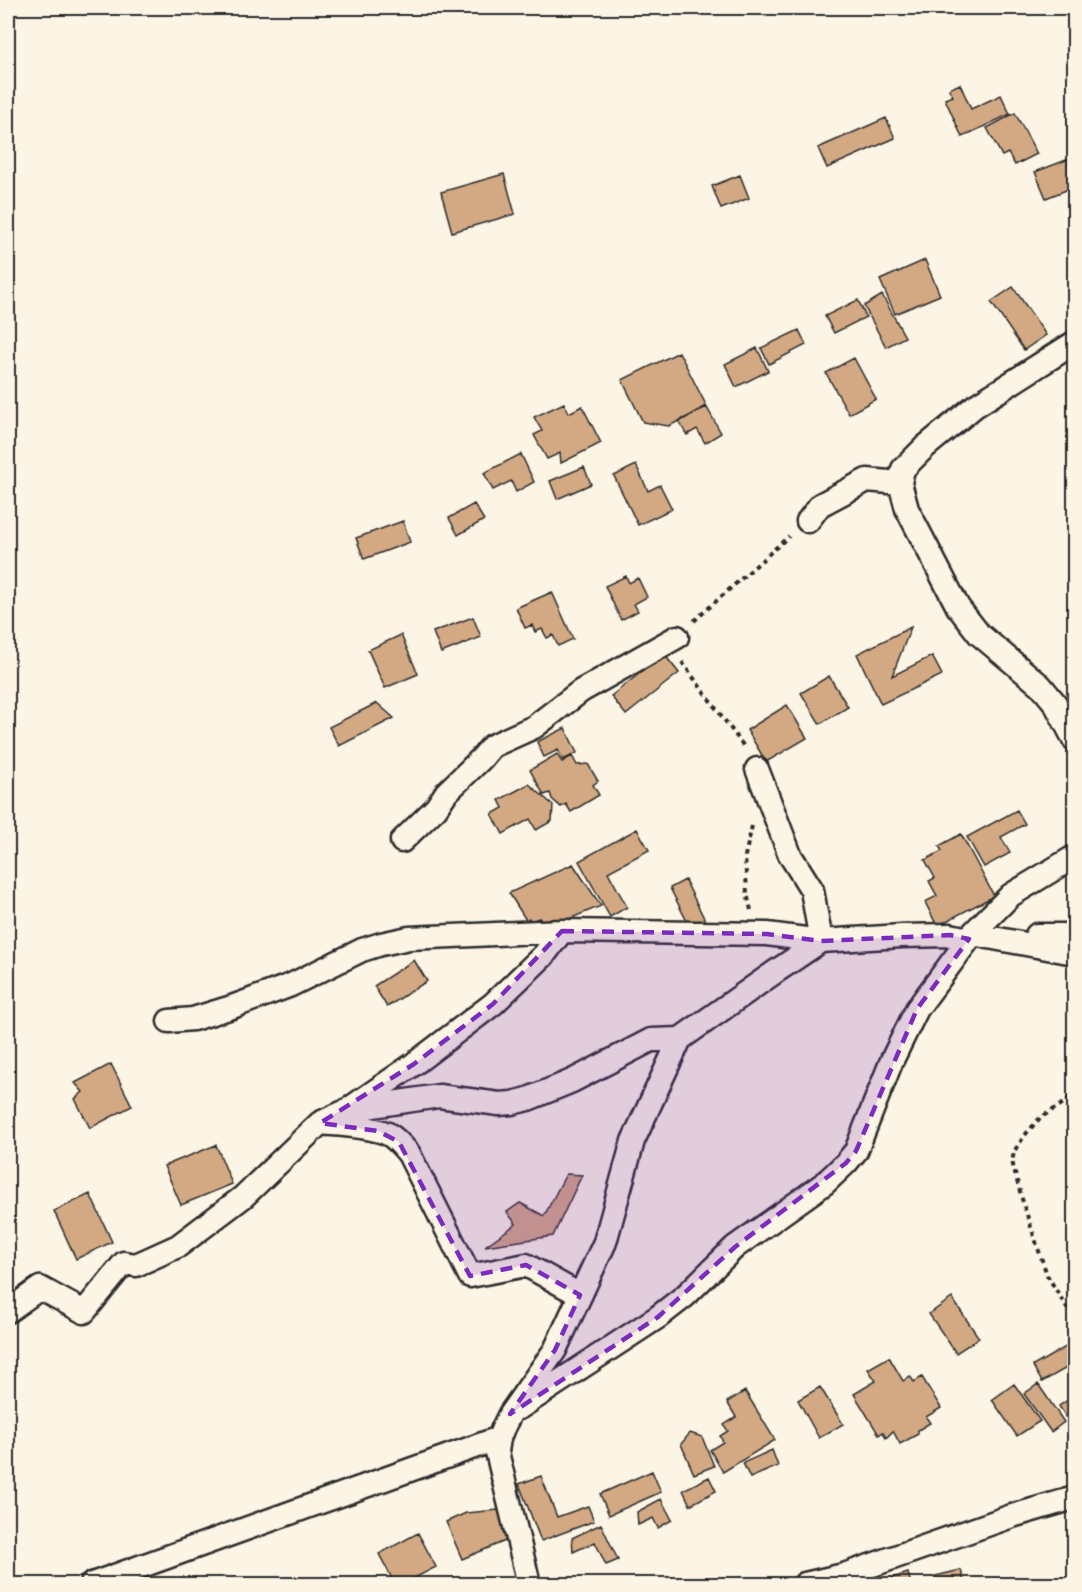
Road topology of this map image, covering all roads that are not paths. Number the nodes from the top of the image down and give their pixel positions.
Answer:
1 (1074, 343) edge
2 (900, 483) junction
3 (808, 521) road end
4 (677, 637) road end
5 (1074, 739) edge
6 (757, 769) road end
7 (402, 841) dead end
8 (1074, 857) edge
9 (562, 931) junction
10 (1074, 935) edge
11 (971, 936) junction
12 (821, 941) junction
13 (1074, 953) edge
14 (169, 1021) dead end
15 (680, 1039) junction
16 (346, 1110) junction
17 (320, 1123) junction
18 (580, 1295) junction
19 (8, 1311) edge
20 (510, 1414) junction
21 (499, 1438) junction
22 (1074, 1498) edge
23 (92, 1584) edge
24 (529, 1584) edge
25 (805, 1584) edge

1 - 2 street
2 - 3 street
2 - 5 street
4 - 7 street
6 - 12 street
8 - 11 street
9 - 12 street
9 - 14 street
9 - 16 street
10 - 11 street
11 - 12 street
11 - 13 street
11 - 20 street
12 - 15 street
15 - 16 street
15 - 18 street
16 - 17 street
17 - 18 street
17 - 19 street
18 - 20 street
20 - 21 street
21 - 23 street
21 - 24 street
22 - 25 street

